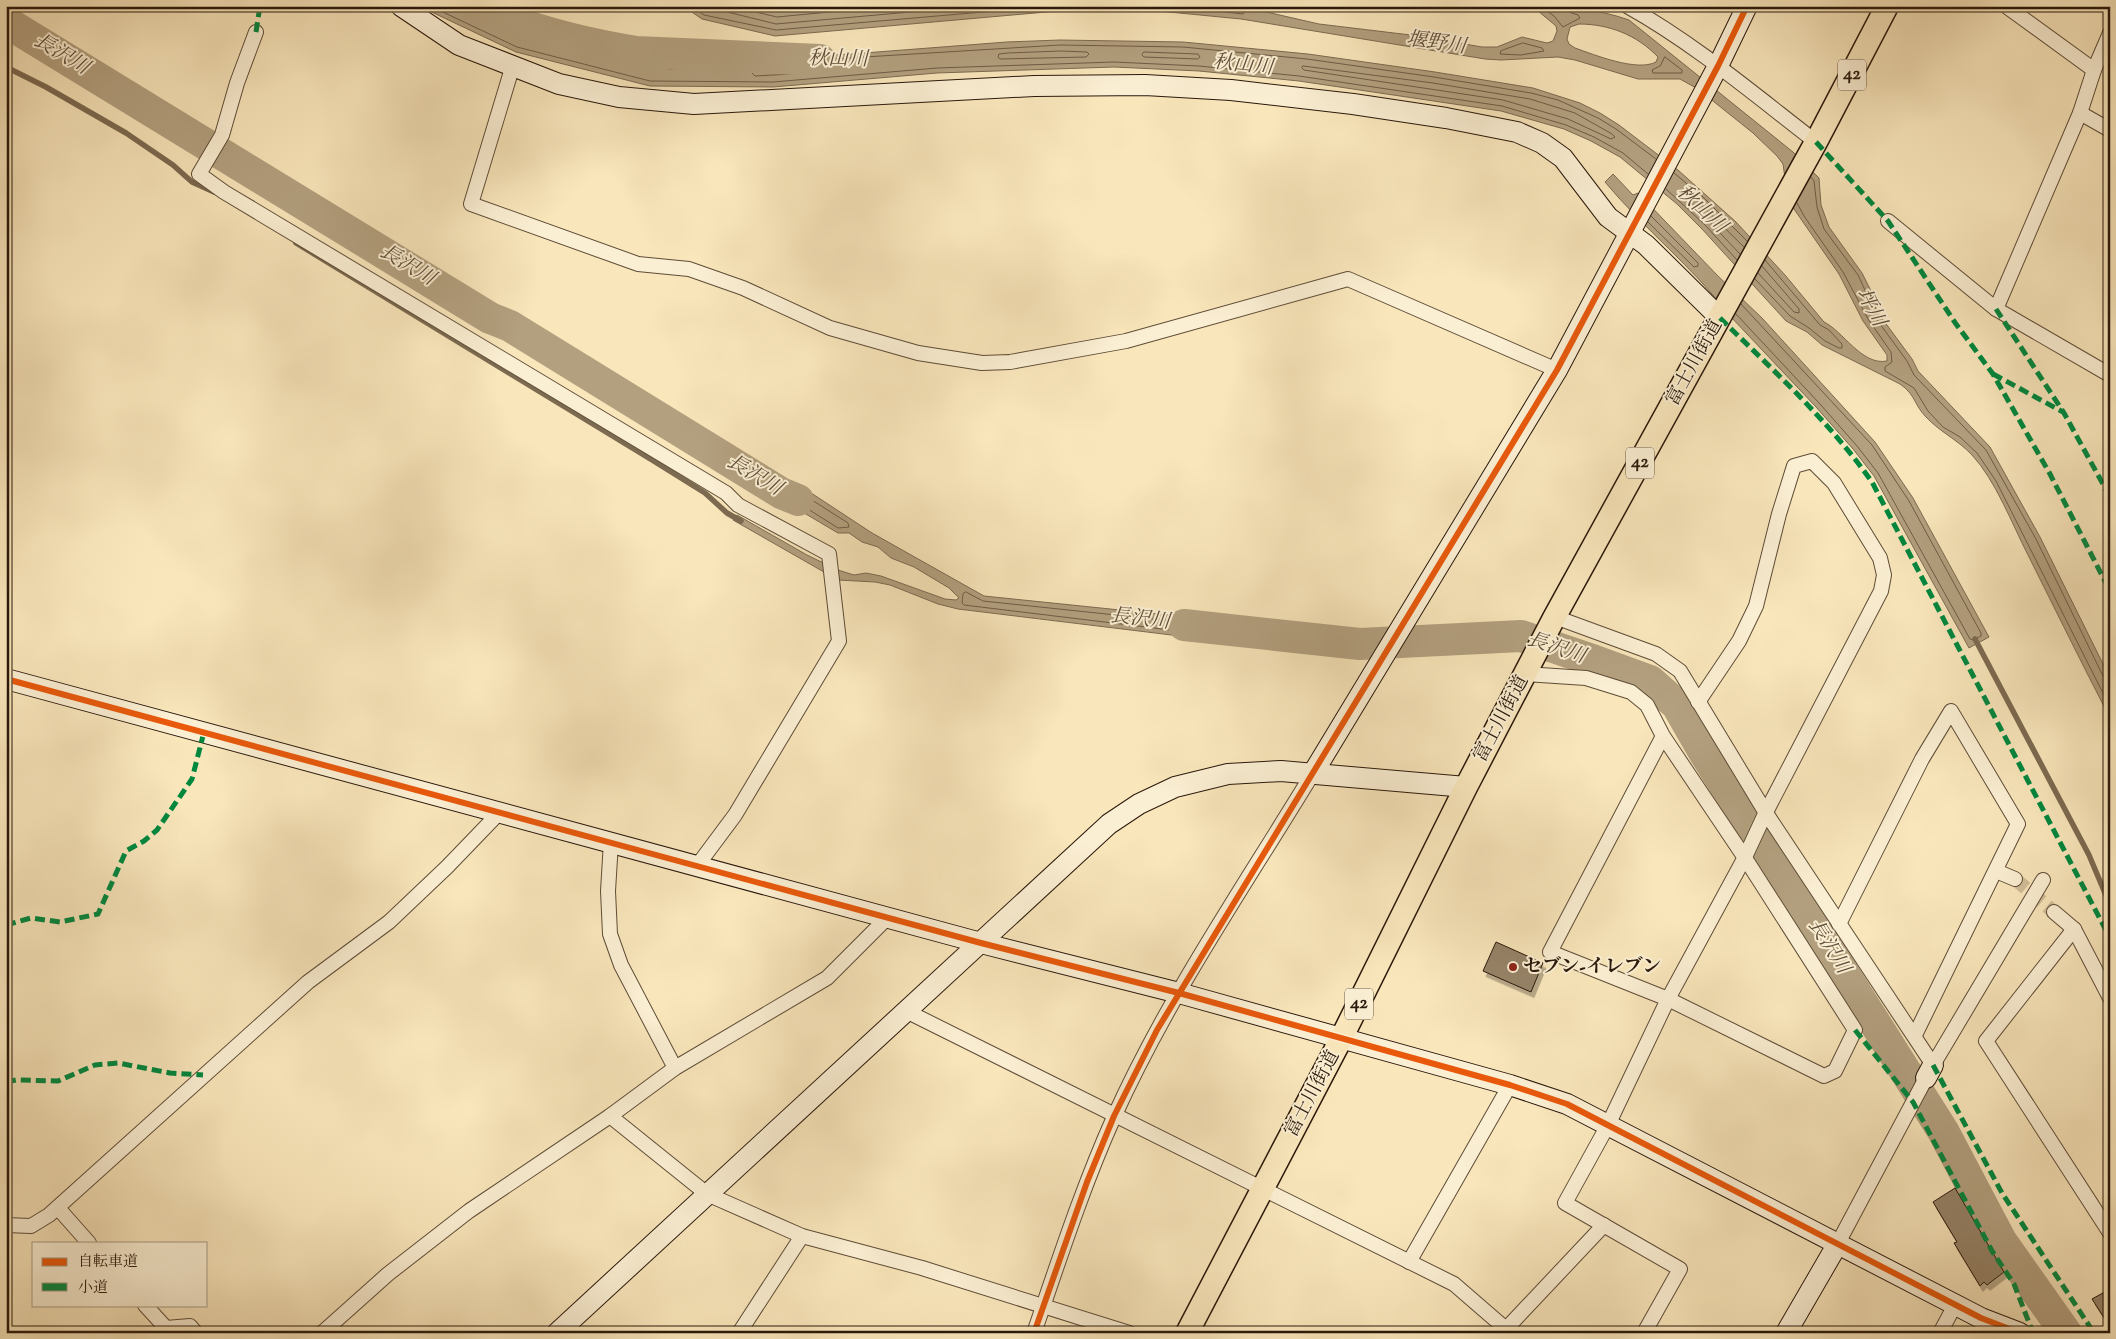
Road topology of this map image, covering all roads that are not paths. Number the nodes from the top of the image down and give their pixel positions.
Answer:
1 (401, 6) edge
2 (1627, 6) edge
3 (1747, 6) edge
4 (1887, 6) edge
5 (2006, 6) edge
6 (256, 32) dead end
7 (2110, 33) edge
8 (513, 66) junction
9 (1718, 66) junction
10 (2094, 70) junction
11 (2080, 113) junction
12 (2110, 130) edge
13 (1816, 142) junction
14 (1888, 221) dead end
15 (1632, 226) junction
16 (1996, 309) junction
17 (1723, 313) junction
18 (1557, 370) junction
19 (2110, 374) edge
20 (1554, 618) junction
21 (1525, 674) junction
22 (6, 679) edge
23 (1698, 702) junction
24 (1663, 736) junction
25 (1313, 773) junction
26 (1466, 787) junction
27 (500, 812) junction
28 (1766, 813) junction
29 (611, 842) junction
30 (1745, 857) junction
31 (697, 866) junction
32 (1996, 871) junction
33 (2015, 879) tunnel mouth
34 (2043, 880) dead end
35 (2054, 912) tunnel mouth
36 (887, 918) junction
37 (1839, 924) junction
38 (2074, 930) junction
39 (981, 943) junction
40 (1179, 993) junction
41 (2110, 998) edge
42 (1668, 1000) junction
43 (906, 1011) junction
44 (1915, 1036) junction
45 (1341, 1039) junction
46 (675, 1068) junction
47 (1929, 1072) junction
48 (1510, 1085) junction
49 (610, 1116) junction
50 (1114, 1116) junction
51 (1608, 1125) junction
52 (1263, 1189) junction
53 (706, 1194) junction
54 (58, 1208) junction
55 (6, 1225) edge
56 (1604, 1225) junction
57 (2110, 1233) edge
58 (802, 1236) junction
59 (88, 1242) edge
60 (1837, 1245) junction
61 (1409, 1262) junction
62 (1956, 1305) junction
63 (147, 1306) edge
64 (1043, 1306) junction
65 (1505, 1332) edge
66 (196, 1333) edge
67 (322, 1333) edge
68 (557, 1333) edge
69 (739, 1333) edge
70 (1034, 1333) edge
71 (1129, 1333) edge
72 (1187, 1333) edge
73 (1644, 1333) edge
74 (1786, 1333) edge
75 (1940, 1333) edge
76 (2020, 1333) edge

1 - 8 street
2 - 9 street
3 - 9 street
4 - 13 main road, 富士川街道 / 42
5 - 10 street
6 - 31 street
7 - 10 street
8 - 15 street
8 - 18 street
9 - 13 street
9 - 15 street
10 - 11 street
11 - 12 street
11 - 16 street
13 - 17 main road, 富士川街道 / 42
14 - 16 street
15 - 17 street
15 - 18 street
16 - 19 street
17 - 20 main road, 富士川街道 / 42
18 - 25 street
20 - 21 main road, 富士川街道 / 42
20 - 23 street
21 - 24 street
21 - 26 main road, 富士川街道 / 42
22 - 27 street
23 - 28 street
23 - 28 street
24 - 30 street
24 - 42 street
25 - 26 street
25 - 39 street
25 - 40 street
26 - 45 main road, 富士川街道 / 42
27 - 29 street
27 - 54 street
28 - 30 street
28 - 37 street
29 - 31 street
29 - 46 street
30 - 42 street
30 - 42 street
31 - 36 street
32 - 33 street
32 - 37 street
32 - 44 street
34 - 47 street
35 - 38 street
36 - 39 street
36 - 46 street
37 - 44 street
38 - 41 street
38 - 57 street
39 - 40 street
39 - 43 street
40 - 45 street
40 - 50 street
42 - 51 street
43 - 50 street
43 - 53 street
44 - 47 street
45 - 48 street
45 - 52 main road, 富士川街道 / 42
46 - 49 street
47 - 60 street
48 - 51 street
48 - 61 street
49 - 53 street
49 - 67 street
50 - 52 street
50 - 64 street
51 - 56 street
51 - 60 street
52 - 61 street
52 - 72 main road, 富士川街道 / 42
53 - 58 street
53 - 68 street
54 - 55 street
54 - 59 street
56 - 65 street
56 - 73 street
58 - 64 street
58 - 69 street
60 - 62 street
60 - 74 street
61 - 65 street
62 - 75 street
62 - 76 street
63 - 66 street
64 - 70 street
64 - 71 street

